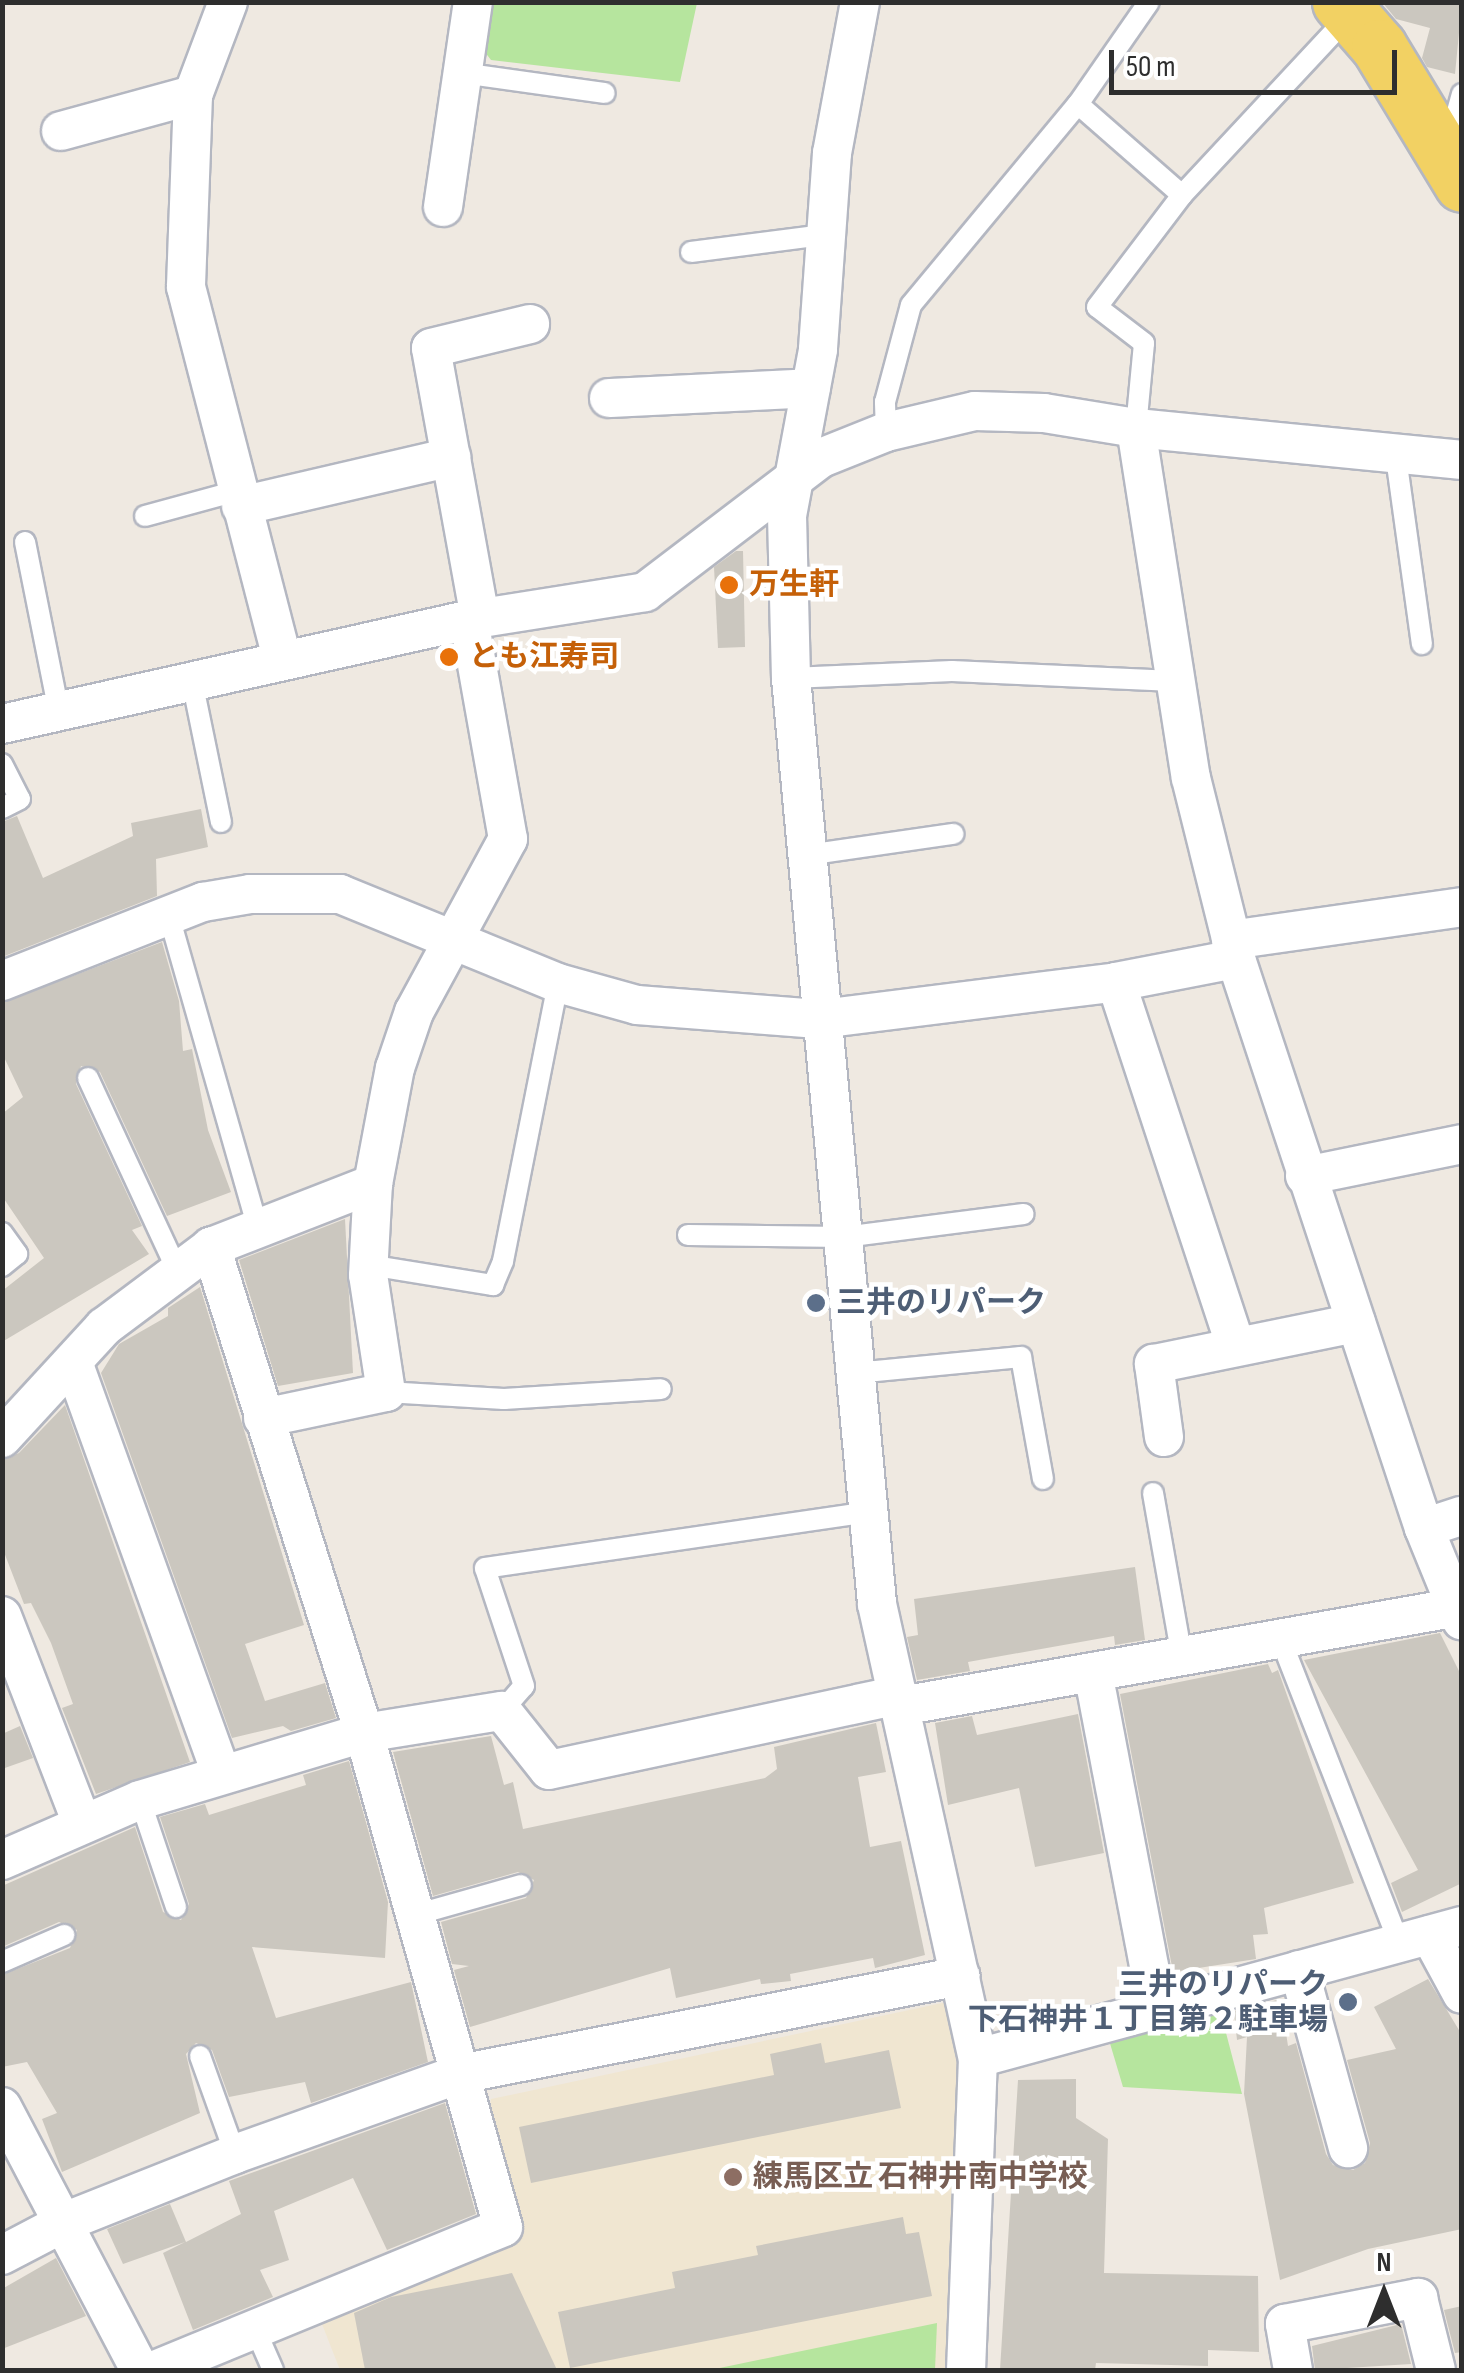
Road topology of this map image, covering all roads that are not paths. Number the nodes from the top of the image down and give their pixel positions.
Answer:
1 (228, 2) edge
2 (473, 2) edge
3 (860, 2) edge
4 (1148, 2) edge
5 (1345, 8) edge
6 (462, 73) junction
7 (605, 93) dead end
8 (1462, 94) edge
9 (194, 95) junction
10 (1078, 104) junction
11 (61, 131) dead end
12 (1453, 170) edge
13 (1182, 195) junction
14 (443, 207) dead end
15 (824, 235) junction
16 (691, 252) dead end
17 (530, 324) dead end
18 (811, 388) junction
19 (609, 398) dead end
20 (1136, 428) junction
21 (886, 432) junction
22 (1395, 450) junction
23 (451, 457) junction
24 (1462, 460) edge
25 (796, 474) junction
26 (239, 499) junction
27 (145, 516) dead end
28 (25, 542) dead end
29 (474, 619) junction
30 (1422, 644) dead end
31 (282, 658) junction
32 (791, 678) junction
33 (192, 681) junction
34 (1174, 681) junction
35 (59, 712) junction
36 (2, 724) edge
37 (2, 764) edge
38 (2, 808) edge
39 (222, 822) dead end
40 (953, 834) dead end
41 (807, 855) junction
42 (1462, 907) edge
43 (169, 916) junction
44 (458, 939) junction
45 (1234, 949) junction
46 (2, 981) edge
47 (1116, 982) junction
48 (558, 983) junction
49 (821, 1019) junction
50 (88, 1078) dead end
51 (1462, 1144) edge
52 (1305, 1176) junction
53 (373, 1184) junction
54 (1024, 1214) dead end
55 (258, 1229) junction
56 (2, 1233) edge
57 (688, 1235) dead end
58 (844, 1236) junction
59 (210, 1248) junction
60 (368, 1264) junction
61 (2, 1266) edge
62 (178, 1272) junction
63 (1356, 1323) junction
64 (1236, 1347) junction
65 (73, 1362) junction
66 (856, 1373) junction
67 (661, 1389) dead end
68 (386, 1392) junction
69 (264, 1418) junction
70 (1164, 1437) dead end
71 (2, 1438) edge
72 (1042, 1479) dead end
73 (1153, 1493) dead end
74 (868, 1512) junction
75 (1462, 1516) edge
76 (1424, 1528) junction
77 (1457, 1614) edge
78 (2, 1616) edge
79 (1281, 1640) junction
80 (1182, 1657) junction
81 (1093, 1672) junction
82 (900, 1701) junction
83 (502, 1710) junction
84 (364, 1734) junction
85 (222, 1773) junction
86 (140, 1800) junction
87 (82, 1823) junction
88 (2, 1860) edge
89 (521, 1885) dead end
90 (176, 1907) dead end
91 (415, 1915) junction
92 (1430, 1934) edge
93 (64, 1936) dead end
94 (2, 1962) edge
95 (1300, 1970) junction
96 (960, 1976) junction
97 (1462, 1994) edge
98 (1157, 2009) junction
99 (200, 2056) dead end
100 (978, 2058) junction
101 (460, 2074) junction
102 (2, 2107) edge
103 (1348, 2148) dead end
104 (236, 2154) junction
105 (67, 2221) junction
106 (2, 2255) edge
107 (254, 2329) junction
108 (140, 2370) edge
109 (155, 2370) edge
110 (274, 2370) edge
111 (966, 2370) edge
112 (1292, 2370) edge
113 (1436, 2370) edge

1 - 9 street
2 - 6 street
3 - 15 street
4 - 10 lane
5 - 12 main road
5 - 13 lane
6 - 7 lane
6 - 14 street
8 - 12 lane
9 - 11 street
9 - 26 street
10 - 13 lane
10 - 21 lane
13 - 20 lane
15 - 16 lane
15 - 18 street
17 - 23 street
18 - 19 street
18 - 25 street
20 - 21 street
20 - 22 street
20 - 34 street
21 - 25 street
22 - 24 street
22 - 30 lane
23 - 26 street
23 - 29 street
25 - 29 street
25 - 32 street
26 - 27 lane
26 - 31 street
28 - 35 lane
29 - 31 street
29 - 44 street
31 - 33 street
32 - 34 lane
32 - 41 street
33 - 35 street
33 - 39 lane
34 - 45 street
35 - 36 street
37 - 38 lane
40 - 41 lane
41 - 49 street
42 - 45 street
43 - 44 street
43 - 46 street
43 - 55 lane
44 - 48 street
44 - 53 street
45 - 47 street
45 - 52 street
47 - 49 street
47 - 64 street
48 - 49 street
48 - 60 lane
49 - 58 street
50 - 62 lane
51 - 52 street
52 - 63 street
53 - 55 street
53 - 60 street
54 - 58 lane
55 - 59 street
56 - 61 lane
57 - 58 lane
58 - 66 street
59 - 62 street
59 - 69 street
60 - 68 street
62 - 65 street
63 - 64 street
63 - 76 street
64 - 70 street
65 - 71 street
65 - 85 street
66 - 72 lane
66 - 74 street
67 - 68 lane
68 - 69 street
69 - 84 street
73 - 80 lane
74 - 82 street
74 - 83 lane
75 - 76 street
76 - 77 street
77 - 79 street
78 - 87 street
79 - 80 street
79 - 92 lane
80 - 81 street
81 - 82 street
81 - 98 street
82 - 83 street
82 - 96 street
83 - 84 street
84 - 85 street
84 - 91 street
85 - 86 street
86 - 87 street
86 - 90 lane
87 - 88 street
89 - 91 lane
91 - 101 street
92 - 95 street
92 - 97 street
93 - 94 lane
95 - 98 street
95 - 103 street
96 - 100 street
96 - 101 street
98 - 100 street
99 - 104 lane
100 - 111 street
101 - 104 street
101 - 107 street
102 - 105 street
104 - 105 street
105 - 106 street
105 - 108 street
107 - 109 street
107 - 110 lane
112 - 113 street

